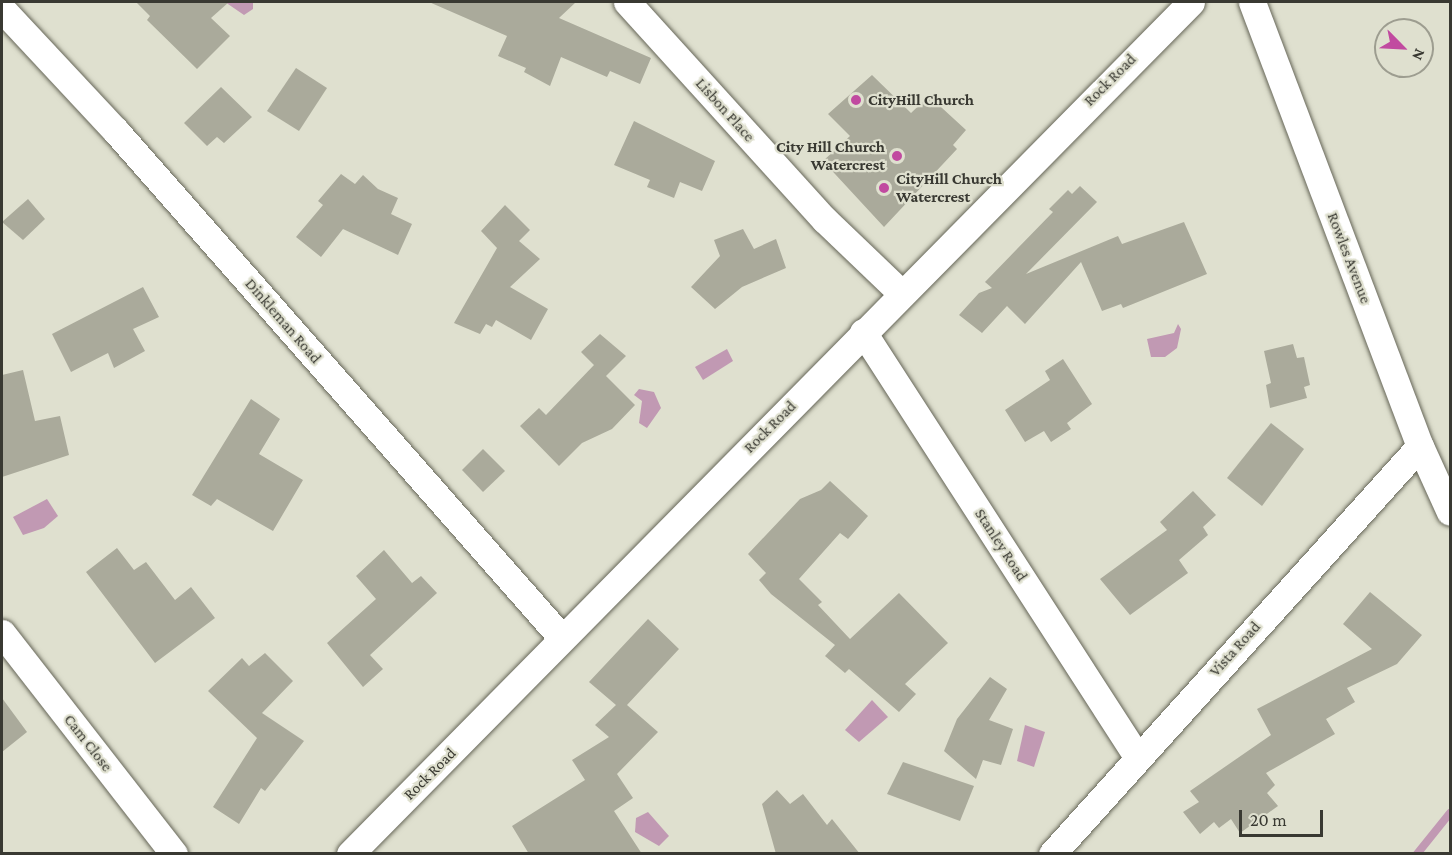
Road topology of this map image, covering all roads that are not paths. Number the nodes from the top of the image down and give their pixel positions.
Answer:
1 (627, 2) edge
2 (1191, 2) edge
3 (1252, 2) edge
4 (2, 9) edge
5 (901, 293) junction
6 (863, 332) junction
7 (1420, 446) junction
8 (1450, 512) edge
9 (2, 633) edge
10 (561, 637) junction
11 (1138, 758) junction
12 (174, 854) edge
13 (350, 854) edge
14 (1052, 854) edge

1 - 5 street, Lisbon Place
2 - 5 street, Rock Road
3 - 7 street, Rowles Avenue
4 - 10 street, Dinkleman Road
5 - 6 street, Rock Road
6 - 10 street, Rock Road
6 - 11 street, Stanley Road
7 - 8 street, Rowles Avenue
7 - 11 street, Vista Road
9 - 12 street, Cam Close
10 - 13 street, Rock Road
11 - 14 street, Vista Road

